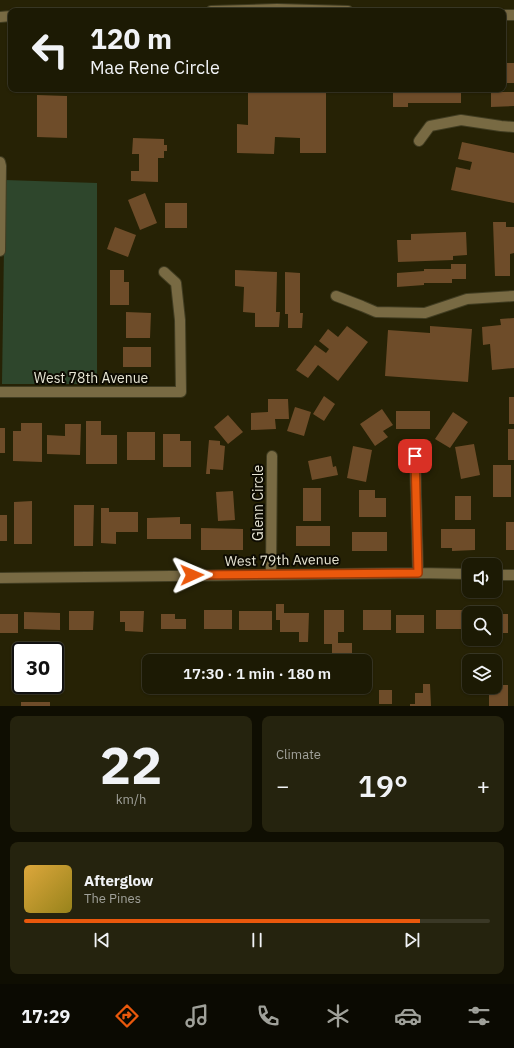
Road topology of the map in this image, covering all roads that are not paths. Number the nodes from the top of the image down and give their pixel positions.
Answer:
1 (277, 5) edge
2 (244, 8) edge
3 (312, 8) edge
4 (514, 127) edge
5 (419, 141) dead end
6 (0, 162) edge
7 (0, 251) edge
8 (164, 272) dead end
9 (336, 296) dead end
10 (514, 296) edge
11 (0, 392) edge
12 (272, 456) dead end
13 (415, 456) dead end
14 (418, 573) junction
15 (272, 574) junction
16 (462, 574) edge
17 (502, 575) edge
18 (514, 576) edge
19 (0, 578) edge

1 - 2 street
1 - 3 street
4 - 5 street
6 - 7 street
8 - 11 street, West 78th Avenue
9 - 10 street
12 - 15 street, Glenn Circle
13 - 14 street
14 - 15 street, West 79th Avenue
14 - 16 street, West 79th Avenue
15 - 19 street, West 79th Avenue
17 - 18 street

